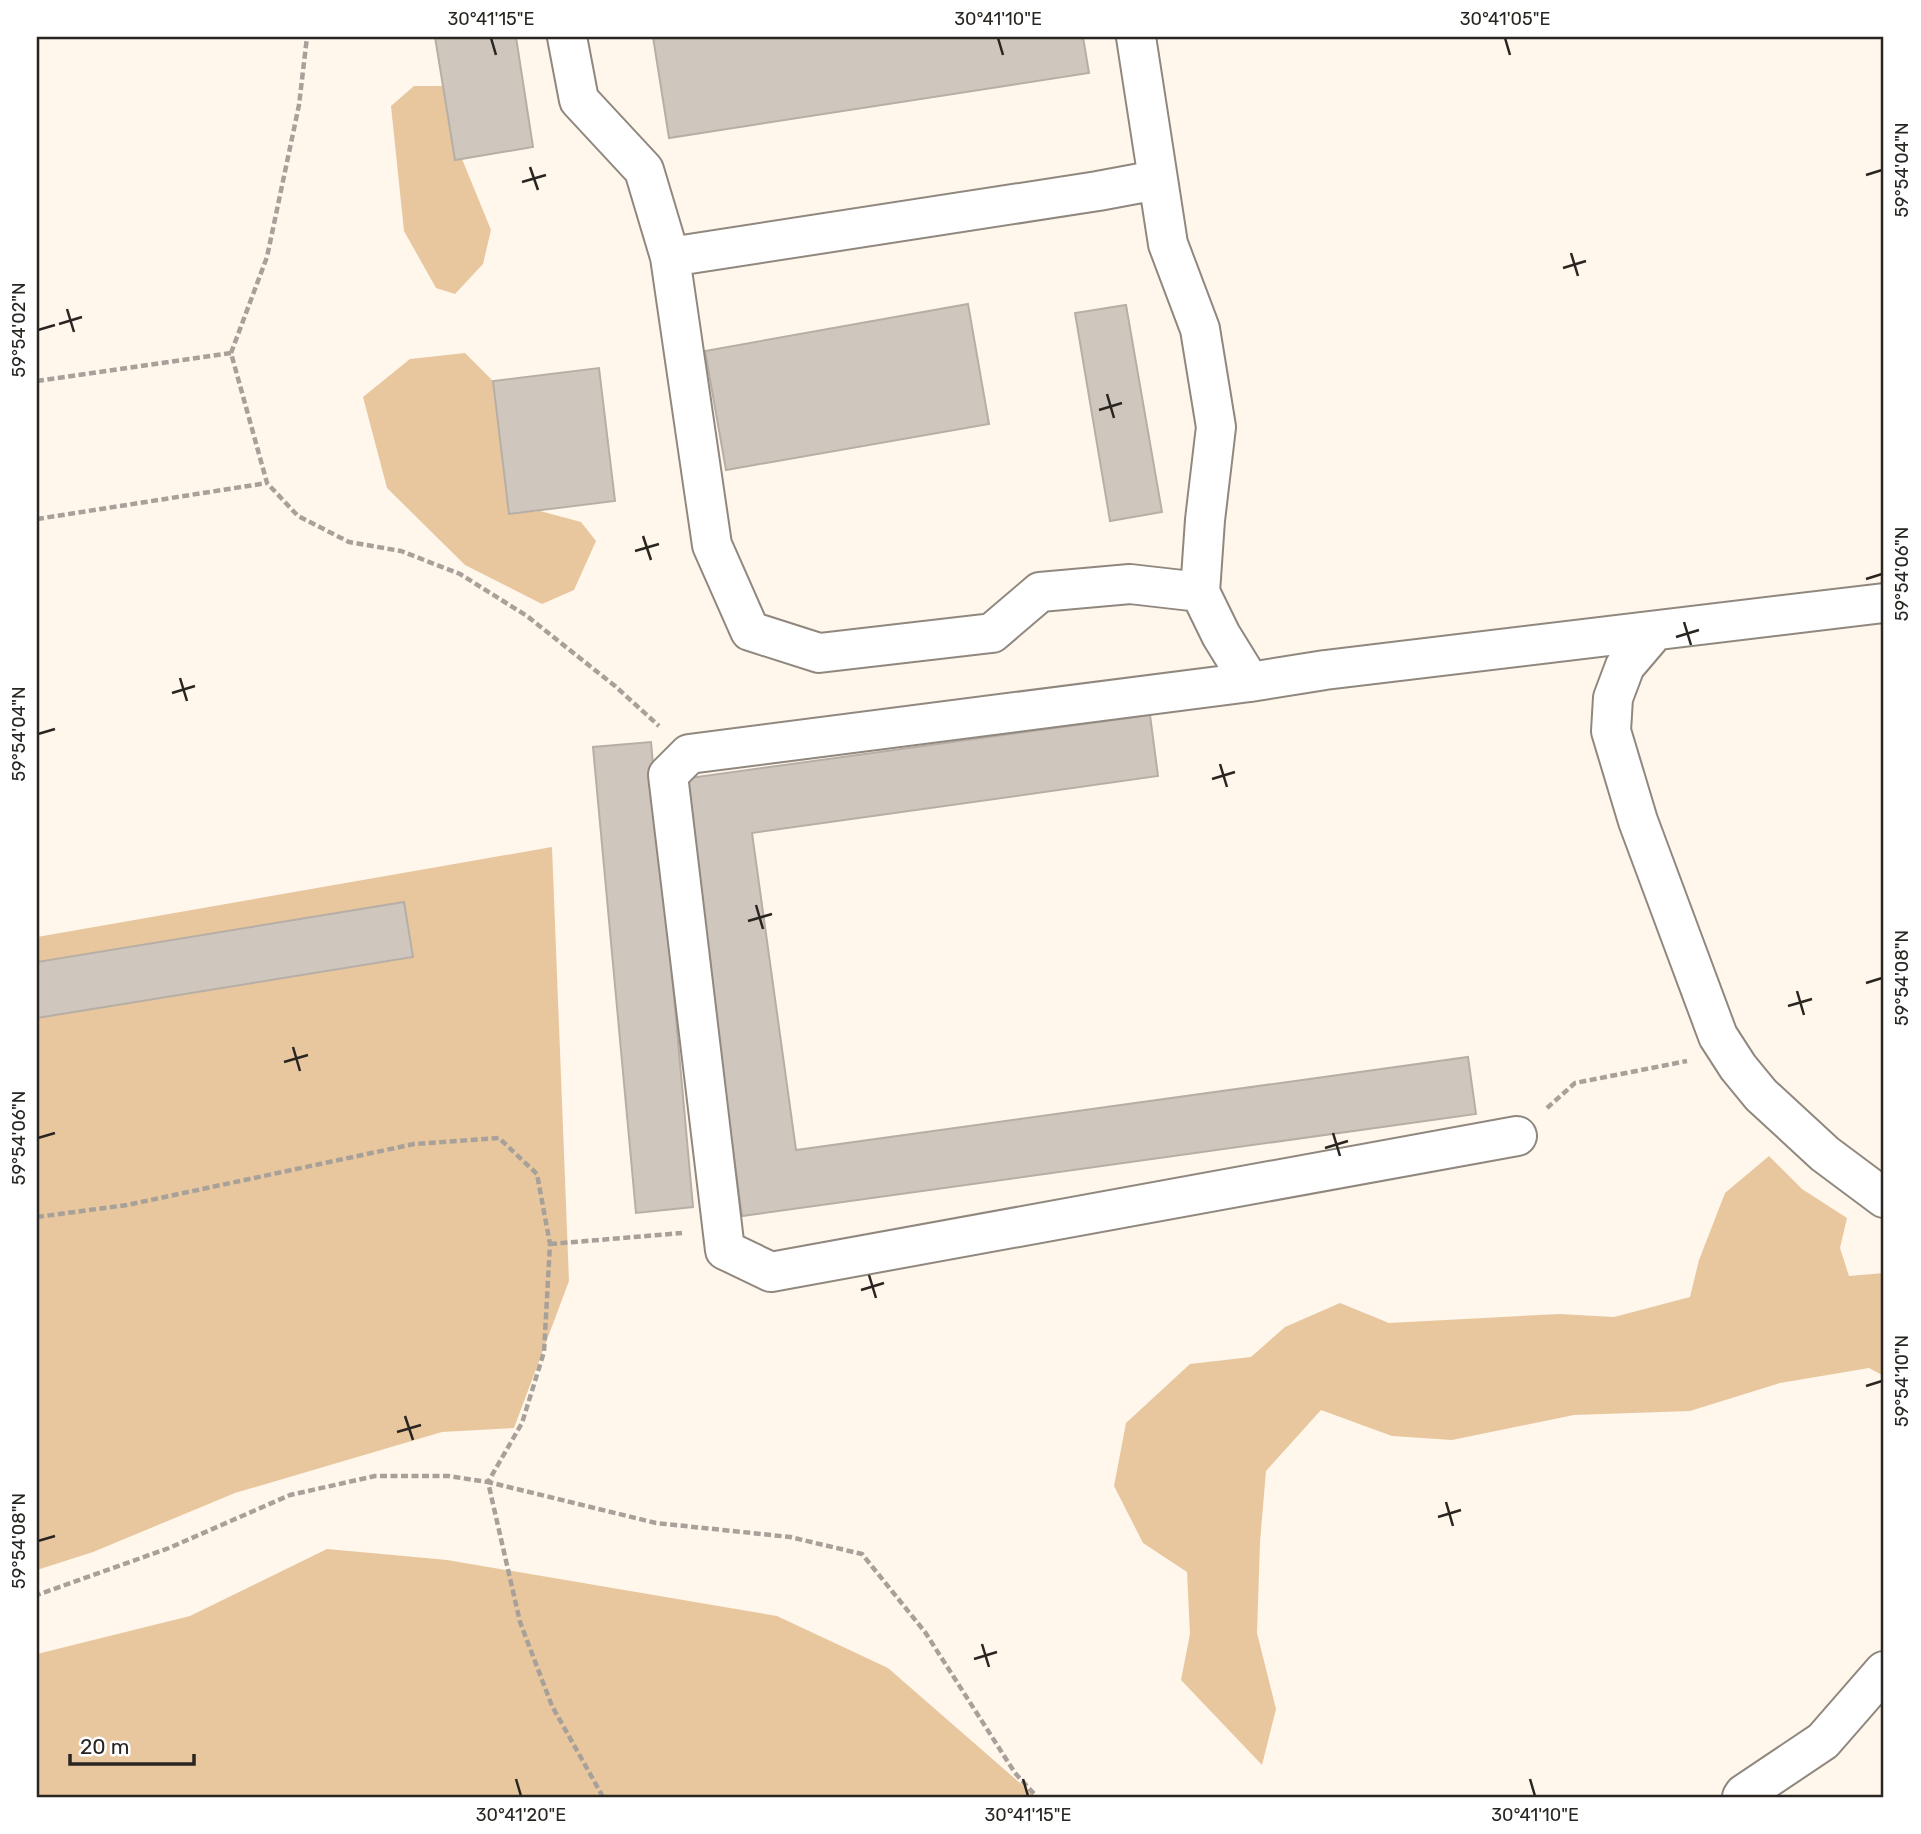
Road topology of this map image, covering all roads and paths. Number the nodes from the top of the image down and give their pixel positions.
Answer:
1 (307, 37) edge
2 (567, 37) edge
3 (1136, 37) edge
4 (1157, 180) junction
5 (670, 257) junction
6 (231, 353) junction
7 (37, 381) edge
8 (267, 483) junction
9 (37, 519) edge
10 (1200, 592) junction
11 (1884, 603) edge
12 (1654, 632) junction
13 (1250, 682) junction
14 (689, 754) junction
15 (1729, 1053) junction
16 (1517, 1136) joint
17 (1884, 1198) edge
18 (37, 1217) edge
19 (723, 1229) junction
20 (551, 1244) junction
21 (488, 1482) junction
22 (37, 1595) edge
23 (1884, 1671) edge
24 (603, 1797) edge
25 (1037, 1797) edge
26 (1742, 1797) edge

1 - 6 path
2 - 5 street
3 - 4 street
4 - 5 street
4 - 10 street
5 - 10 street
6 - 7 path
6 - 8 path
8 - 9 path
8 - 14 path
10 - 13 street
11 - 12 street
12 - 13 street
12 - 15 street
13 - 14 street
14 - 19 street
15 - 16 path
15 - 17 street
16 - 19 street
18 - 20 path
19 - 20 path
20 - 21 path
21 - 22 path
21 - 24 path
21 - 25 path
23 - 26 street

